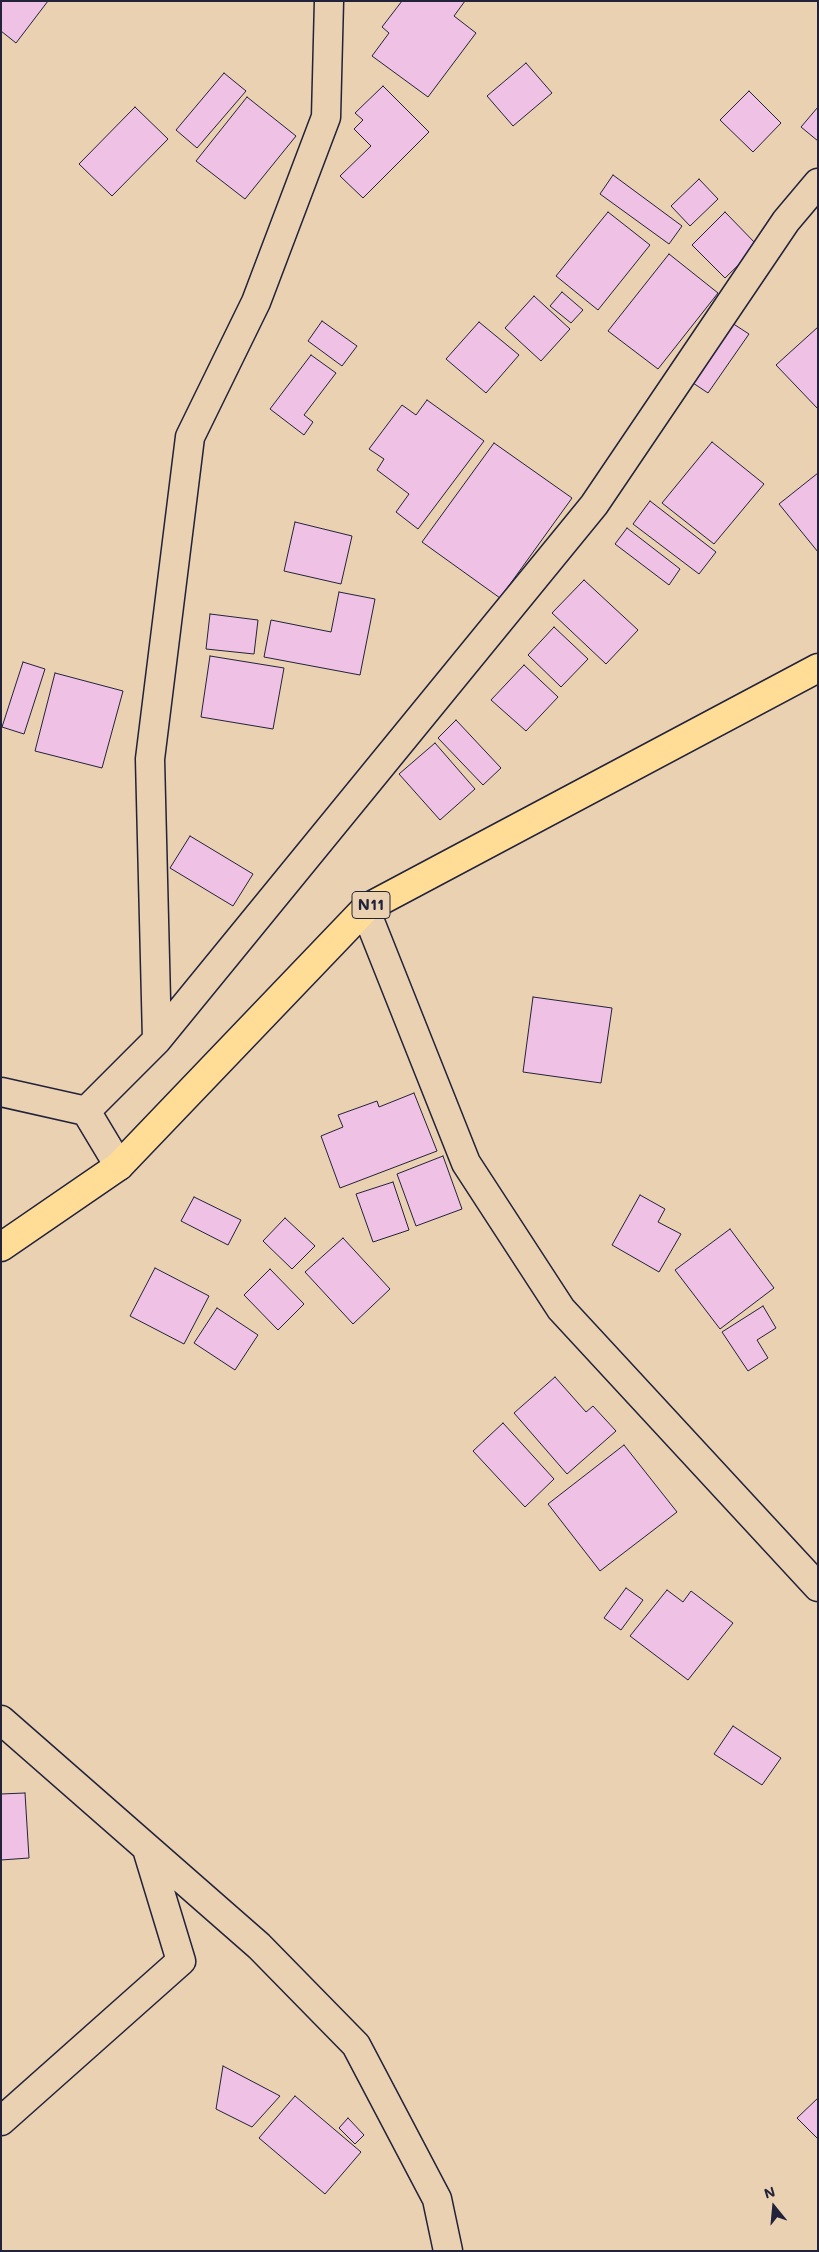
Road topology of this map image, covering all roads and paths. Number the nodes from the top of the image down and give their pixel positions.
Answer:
1 (328, 1) edge
2 (818, 183) edge
3 (818, 668) edge
4 (365, 909) junction
5 (157, 1040) junction
6 (1, 1092) edge
7 (86, 1111) junction
8 (119, 1166) junction
9 (1, 1247) edge
10 (818, 1587) edge
11 (1, 1720) edge
12 (147, 1849) junction
13 (1, 2121) edge
14 (448, 2251) edge

1 - 5 street
2 - 5 street
3 - 4 highway, N11
4 - 8 highway, N11
4 - 10 street
5 - 7 street
6 - 7 street
7 - 8 street
8 - 9 highway, N11
11 - 12 street
12 - 13 street
12 - 14 street

